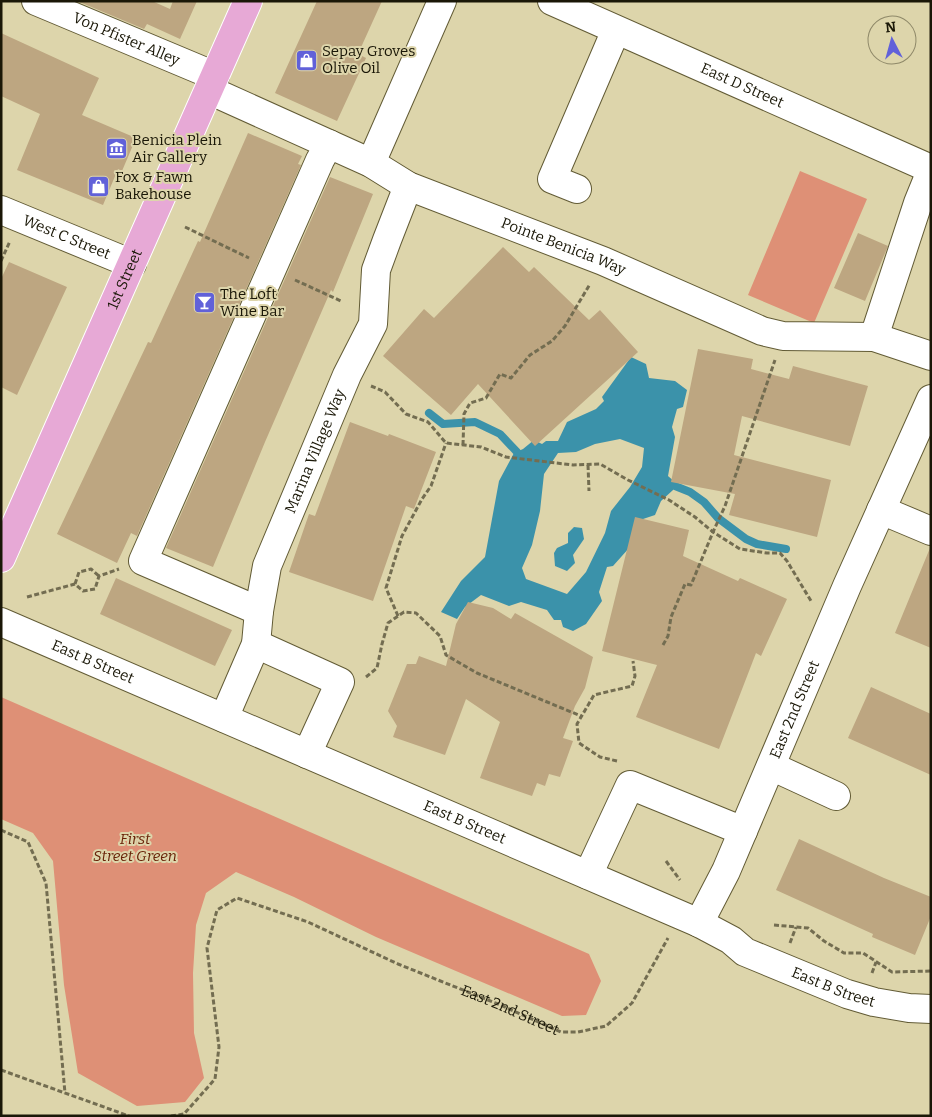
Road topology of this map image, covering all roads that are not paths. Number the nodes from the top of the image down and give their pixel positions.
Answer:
1 (36, 1) edge
2 (248, 1) edge
3 (442, 1) edge
4 (552, 1) edge
5 (616, 30) junction
6 (212, 83) junction
7 (328, 144) junction
8 (372, 163) junction
9 (931, 170) edge
10 (408, 186) junction
11 (577, 189) dead end
12 (1, 210) edge
13 (132, 264) junction
14 (874, 337) junction
15 (931, 356) edge
16 (931, 399) edge
17 (881, 510) junction
18 (931, 531) edge
19 (1, 558) edge
20 (259, 610) junction
21 (1, 622) edge
22 (256, 644) junction
23 (224, 718) junction
24 (308, 754) junction
25 (771, 766) junction
26 (836, 796) dead end
27 (743, 831) junction
28 (588, 876) junction
29 (699, 923) junction
30 (931, 1008) edge

1 - 6 street, Von Pfister Alley
2 - 6 main road, 1st Street
3 - 8 street
4 - 5 street, East D Street
5 - 9 street, East D Street
5 - 11 street
6 - 7 street, Pointe Benicia Way
6 - 13 main road, 1st Street
7 - 8 street, Pointe Benicia Way
7 - 20 street
8 - 10 street, Pointe Benicia Way
9 - 14 street
10 - 14 street, Pointe Benicia Way
10 - 20 street, Marina Village Way
12 - 13 street, West C Street
13 - 19 main road, 1st Street
14 - 15 street, Pointe Benicia Way
16 - 17 street, East 2nd Street
17 - 18 street
17 - 25 street, East 2nd Street
20 - 22 street, Marina Village Way
21 - 23 street, East B Street
22 - 23 street, Marina Village Way
22 - 24 street
23 - 24 street, East B Street
24 - 28 street, East B Street
25 - 26 street
25 - 27 street, East 2nd Street
27 - 28 street
27 - 29 street, East 2nd Street
28 - 29 street, East B Street
29 - 30 street, East B Street

